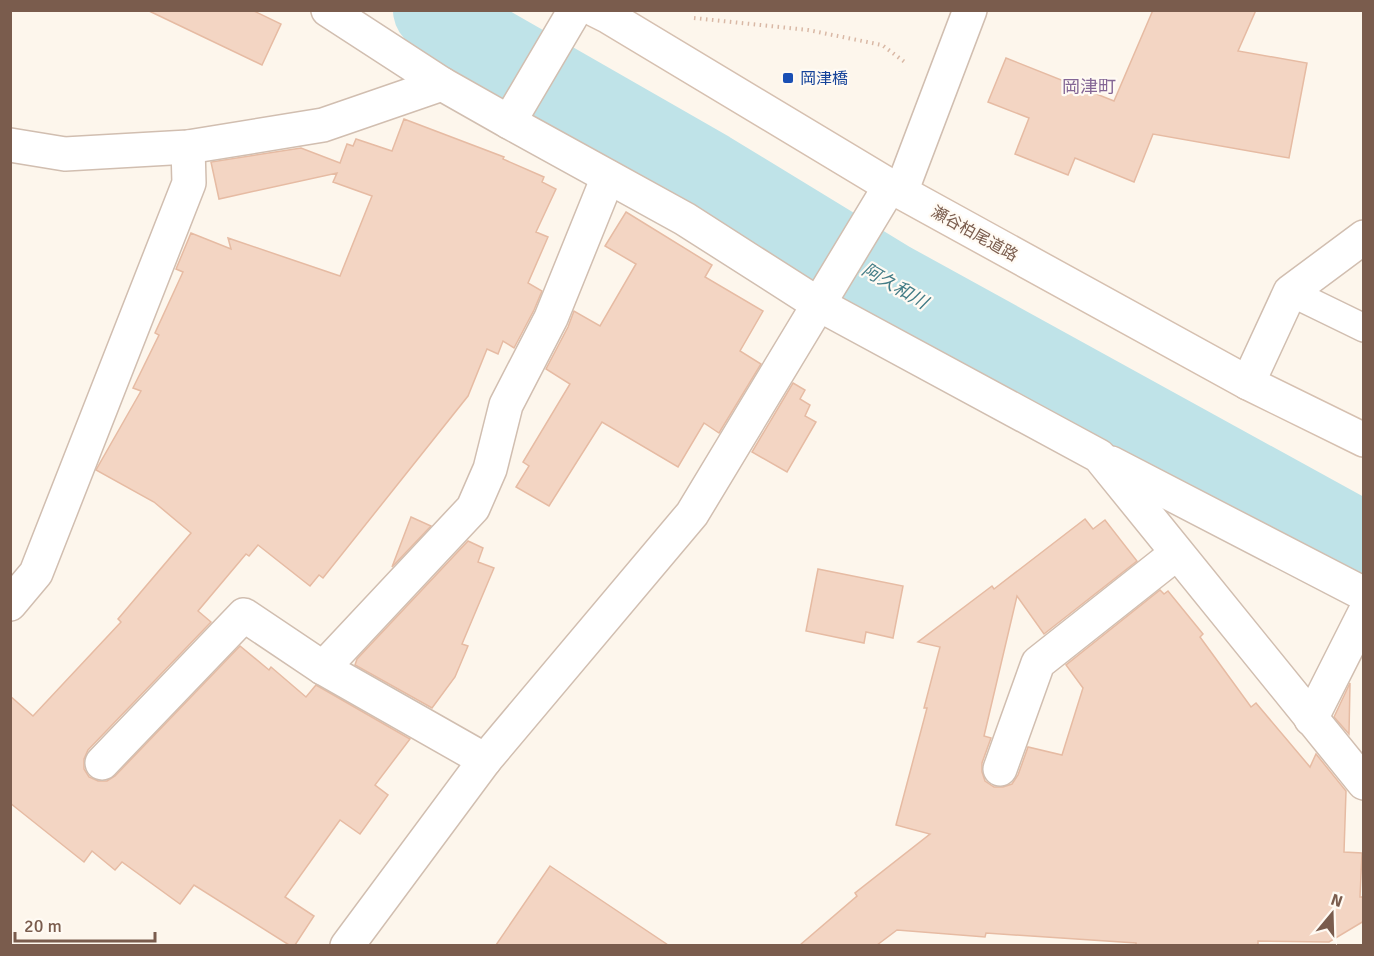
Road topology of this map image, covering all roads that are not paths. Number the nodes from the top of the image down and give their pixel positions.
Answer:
1 (328, 10) edge
2 (574, 10) edge
3 (595, 10) edge
4 (970, 10) edge
5 (442, 84) junction
6 (509, 122) junction
7 (10, 145) edge
8 (188, 147) junction
9 (608, 177) junction
10 (896, 189) junction
11 (1364, 237) edge
12 (1290, 292) junction
13 (822, 298) junction
14 (1364, 327) edge
15 (1248, 383) junction
16 (1364, 440) edge
17 (1099, 456) junction
18 (1177, 553) junction
19 (1364, 594) edge
20 (10, 604) edge
21 (1364, 614) edge
22 (323, 668) junction
23 (1311, 719) junction
24 (485, 760) junction
25 (102, 763) dead end
26 (1000, 769) dead end
27 (1364, 783) edge
28 (346, 945) edge

1 - 5 street
2 - 6 street
3 - 10 street, 瀬谷柏尾道路
4 - 10 street
5 - 6 street
5 - 8 street
6 - 9 street
7 - 8 street
8 - 20 street
9 - 13 street
9 - 22 street
10 - 13 street
10 - 15 street, 瀬谷柏尾道路
11 - 12 street
12 - 14 lane
12 - 15 street
13 - 17 street
13 - 24 street
15 - 16 street, 瀬谷柏尾道路
17 - 18 street
17 - 19 street
18 - 23 street
18 - 26 street
21 - 23 street
22 - 24 street
22 - 25 street
23 - 27 street
24 - 28 street

